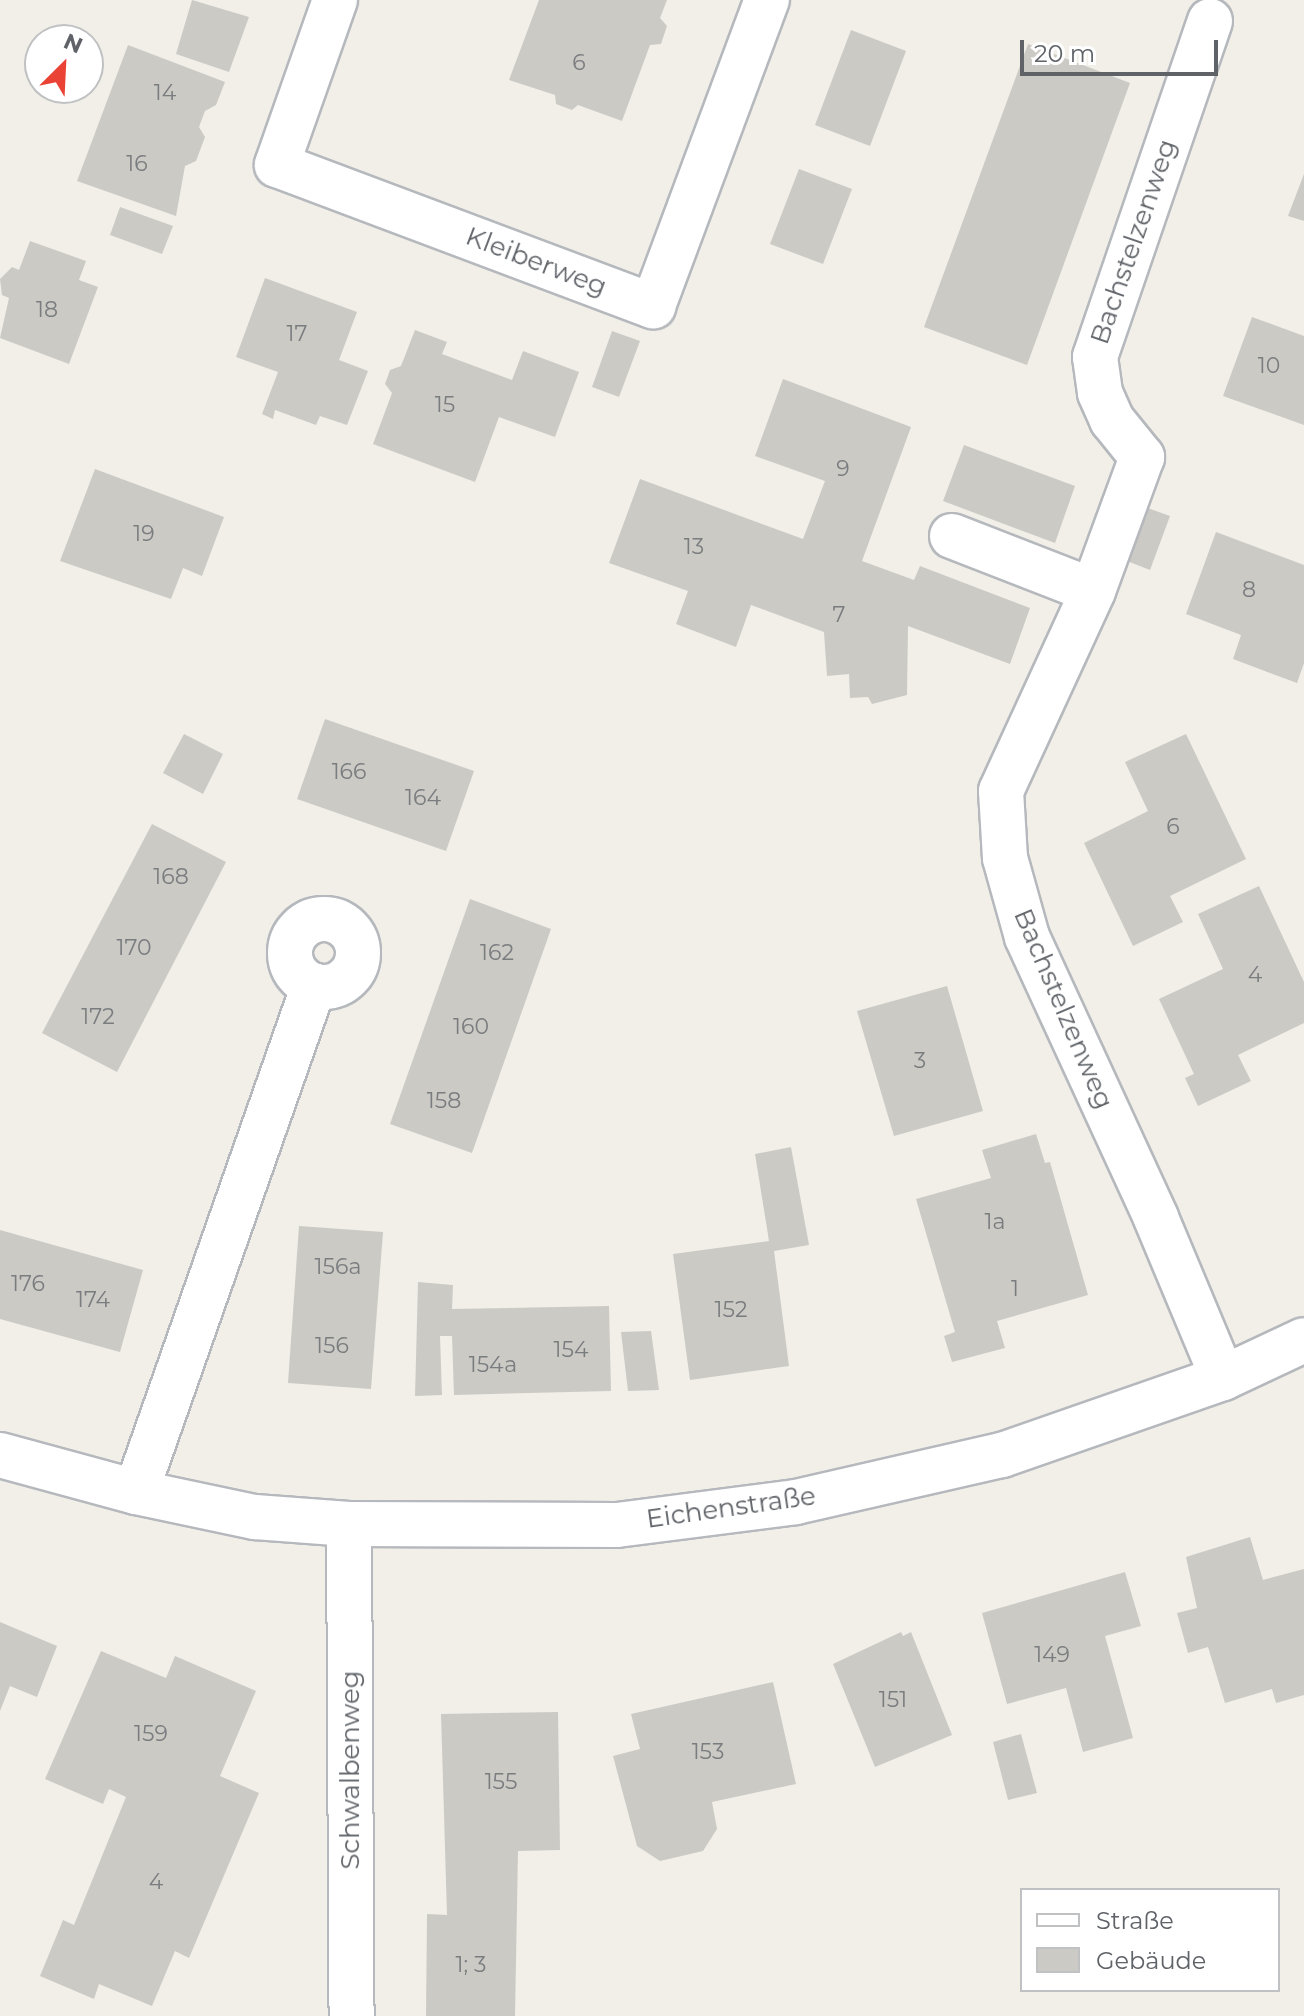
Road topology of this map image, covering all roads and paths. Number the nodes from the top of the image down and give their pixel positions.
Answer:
1 (335, 0) edge
2 (767, 0) edge
3 (1210, 21) dead end
4 (952, 536) dead end
5 (1093, 591) junction
6 (314, 985) dead end
7 (1304, 1340) edge
8 (1223, 1378) junction
9 (0, 1455) edge
10 (136, 1492) junction
11 (349, 1524) junction
12 (352, 2016) edge

1 - 2 street, Kleiberweg
3 - 5 street, Bachstelzenweg
4 - 5 street
5 - 8 street, Bachstelzenweg
6 - 10 street
7 - 8 street, Eichenstraße
8 - 11 street, Eichenstraße
9 - 10 street, Eichenstraße
10 - 11 street, Eichenstraße
11 - 12 street, Schwalbenweg

